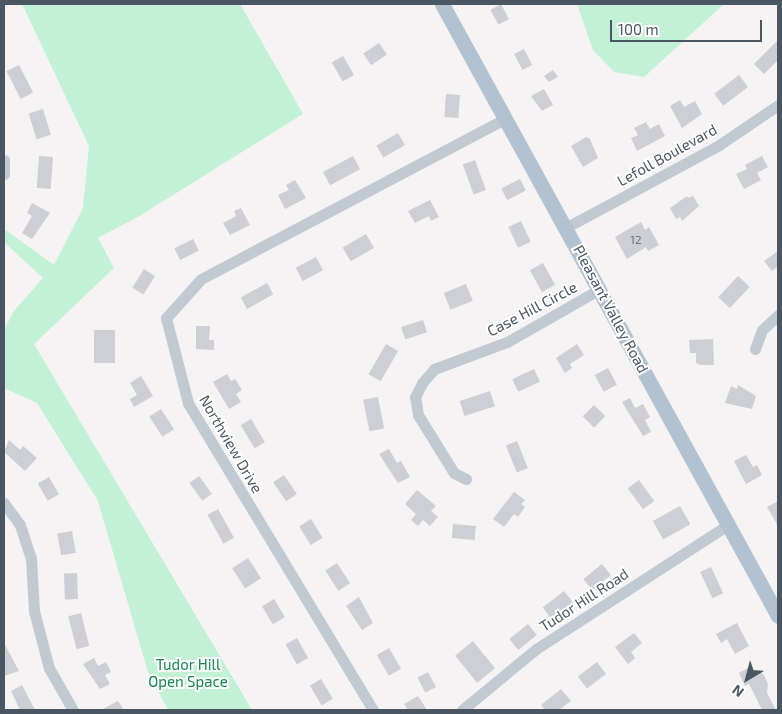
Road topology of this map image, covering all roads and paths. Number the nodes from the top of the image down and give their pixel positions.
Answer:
1 (442, 4) edge
2 (778, 105) edge
3 (506, 118) junction
4 (4, 160) edge
5 (4, 174) edge
6 (567, 227) junction
7 (600, 290) junction
8 (778, 314) edge
9 (755, 349) dead end
10 (466, 479) dead end
11 (4, 503) edge
12 (729, 524) junction
13 (778, 616) edge
14 (73, 710) edge
15 (372, 710) edge
16 (462, 710) edge

1 - 3 main road, Pleasant Valley Road
2 - 6 street, Lefoll Boulevard
3 - 6 main road, Pleasant Valley Road
3 - 15 street, Northview Drive
4 - 5 street
6 - 7 main road, Pleasant Valley Road
7 - 10 street, Case Hill Circle
7 - 12 main road, Pleasant Valley Road
8 - 9 street
11 - 14 street
12 - 13 main road, Pleasant Valley Road
12 - 16 street, Tudor Hill Road

